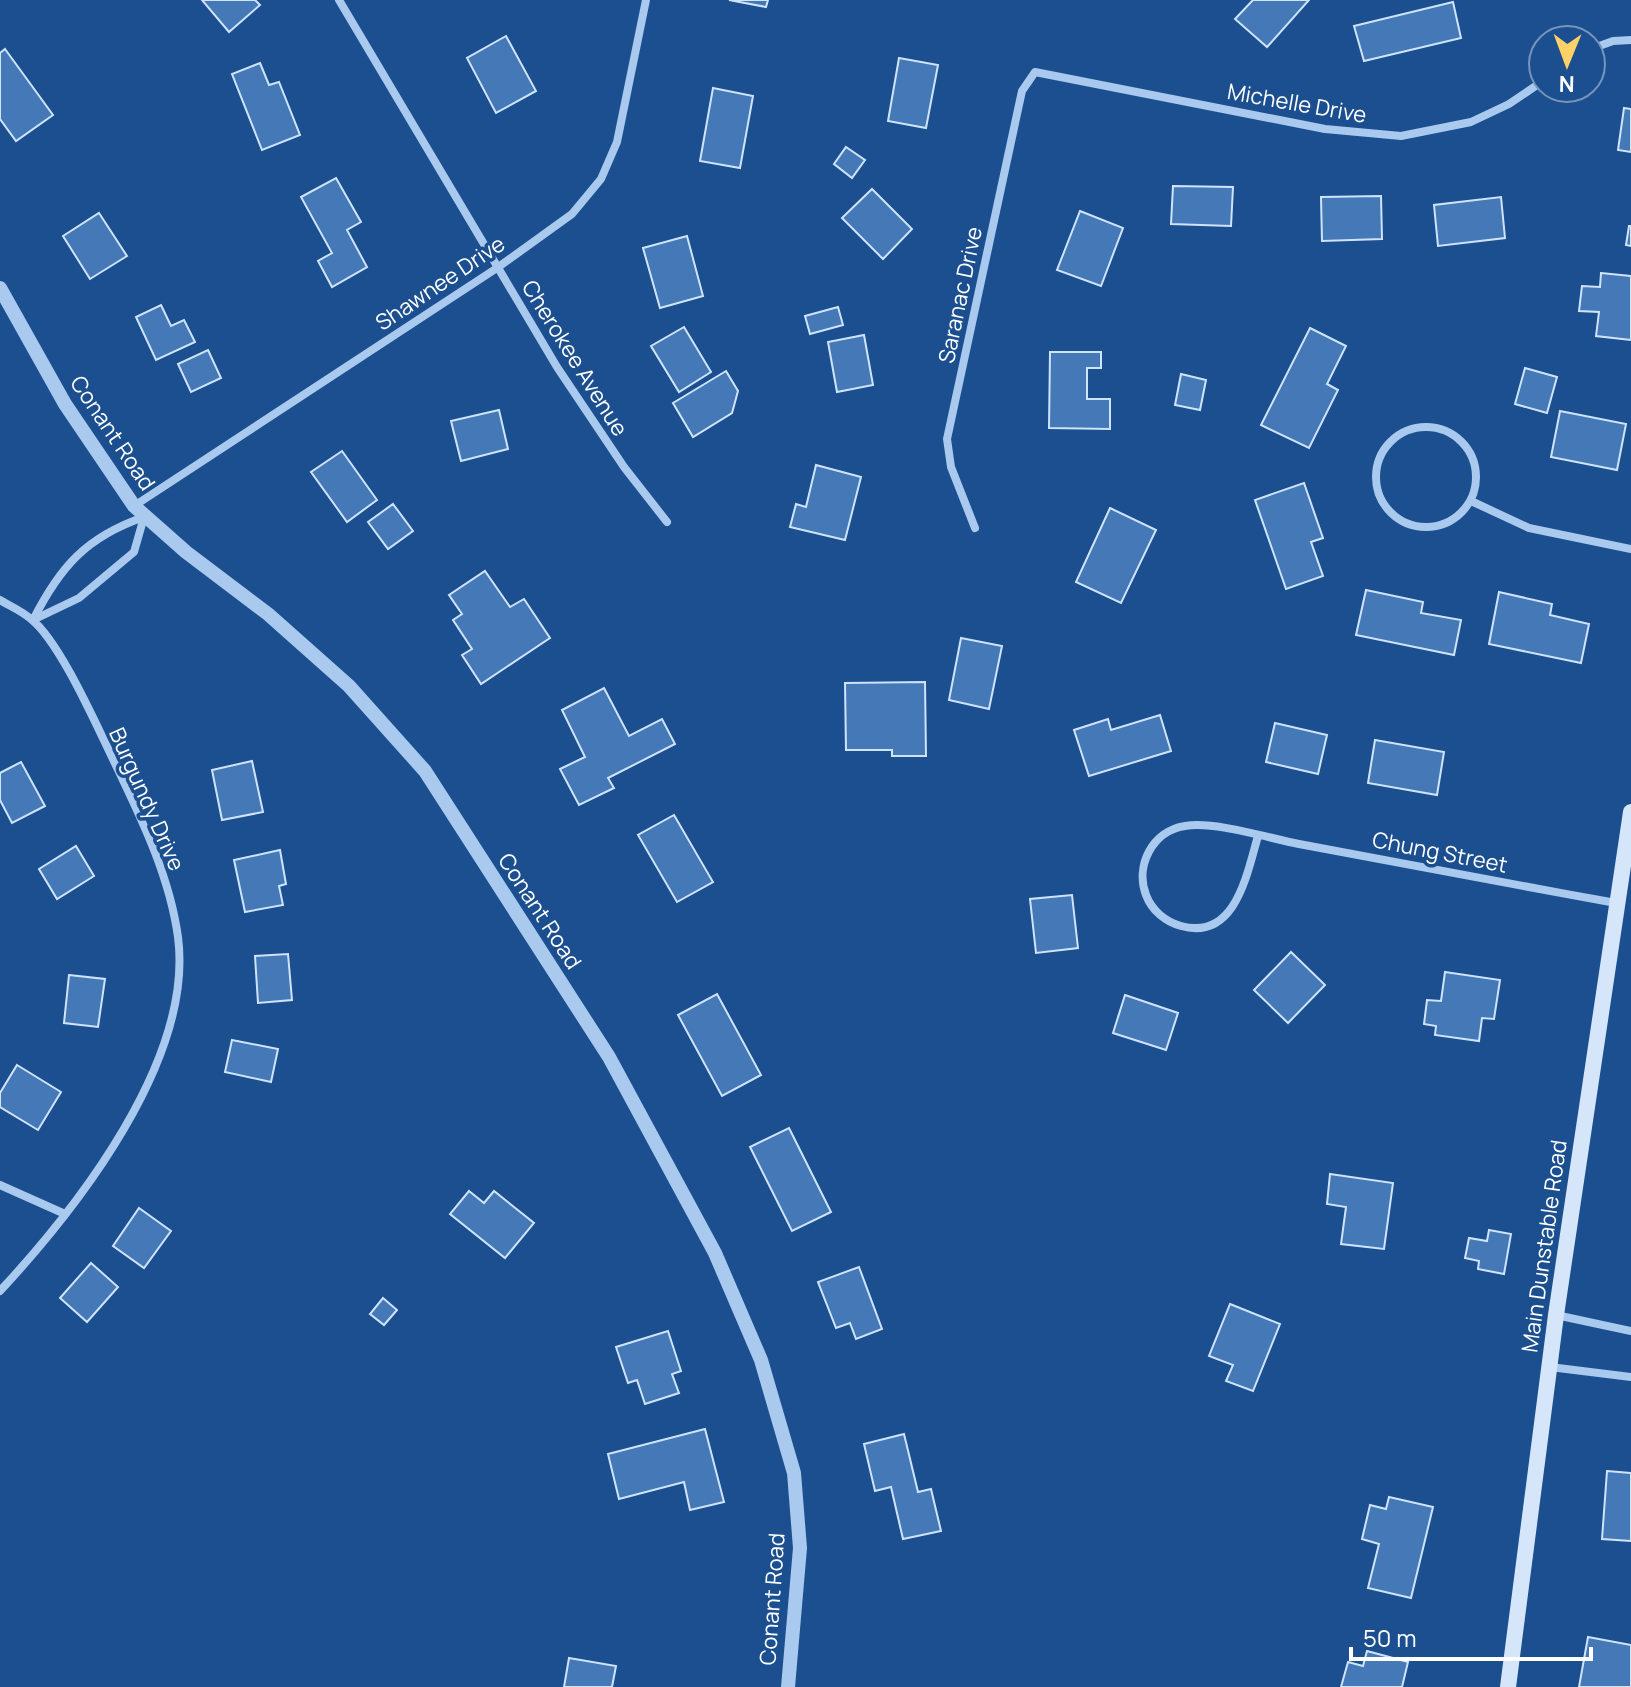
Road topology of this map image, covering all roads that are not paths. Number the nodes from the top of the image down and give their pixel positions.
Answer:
1 (339, 0) edge
2 (646, 0) edge
3 (1631, 40) edge
4 (1607, 43) edge
5 (1035, 72) joint
6 (1527, 92) edge
7 (497, 268) junction
8 (0, 288) edge
9 (1471, 501) junction
10 (139, 511) junction
11 (667, 522) dead end
12 (975, 528) dead end
13 (1631, 549) edge
14 (0, 600) edge
15 (33, 620) junction
16 (1631, 812) edge
17 (1258, 836) junction
18 (1616, 903) junction
19 (0, 1185) edge
20 (65, 1214) junction
21 (0, 1291) edge
22 (1556, 1315) junction
23 (1631, 1331) edge
24 (1549, 1367) junction
25 (1631, 1377) edge
26 (788, 1687) edge
27 (1508, 1687) edge

1 - 7 street, Cherokee Avenue
2 - 7 street, Shawnee Drive
3 - 4 street
5 - 6 street, Michelle Drive
5 - 12 street, Saranac Drive
7 - 10 street, Shawnee Drive
7 - 11 street, Cherokee Avenue
8 - 10 street, Conant Road
9 - 9 street
9 - 13 street
10 - 15 street
10 - 15 street
10 - 26 street, Conant Road
14 - 15 street, Burgundy Drive
15 - 20 street, Burgundy Drive
16 - 18 main road, Main Dunstable Road
17 - 17 street, Chung Street
17 - 18 street, Chung Street
18 - 22 main road, Main Dunstable Road
19 - 20 street
20 - 21 street, Burgundy Drive
22 - 23 street
22 - 24 main road, Main Dunstable Road
24 - 25 street
24 - 27 main road, Main Dunstable Road

